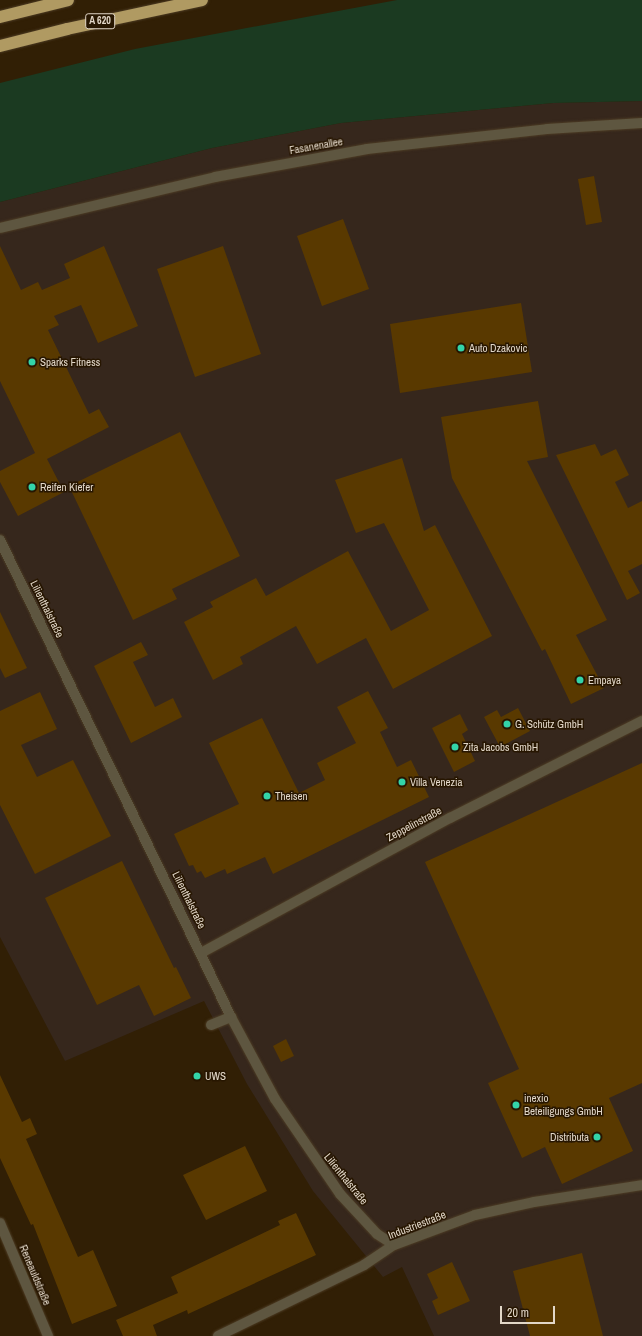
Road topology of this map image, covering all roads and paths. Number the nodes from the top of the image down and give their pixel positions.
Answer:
1 (68, 0) edge
2 (202, 0) edge
3 (0, 17) edge
4 (0, 46) edge
5 (642, 123) edge
6 (0, 228) edge
7 (0, 540) edge
8 (642, 722) edge
9 (201, 953) junction
10 (230, 1017) junction
11 (211, 1025) dead end
12 (642, 1185) edge
13 (0, 1223) edge
14 (4, 1245) edge
15 (394, 1246) junction
16 (48, 1336) edge
17 (218, 1336) edge

1 - 3 highway
2 - 4 highway, A 620
5 - 6 street, Fasanenallee
7 - 9 street, Lilienthalstraße
8 - 9 street, Zeppelinstraße
9 - 10 street, Lilienthalstraße
10 - 11 street
10 - 15 street, Lilienthalstraße
12 - 15 street, Industriestraße
13 - 14 street, Reneauldstraße
14 - 16 street, Reneauldstraße
15 - 17 street, Industriestraße

